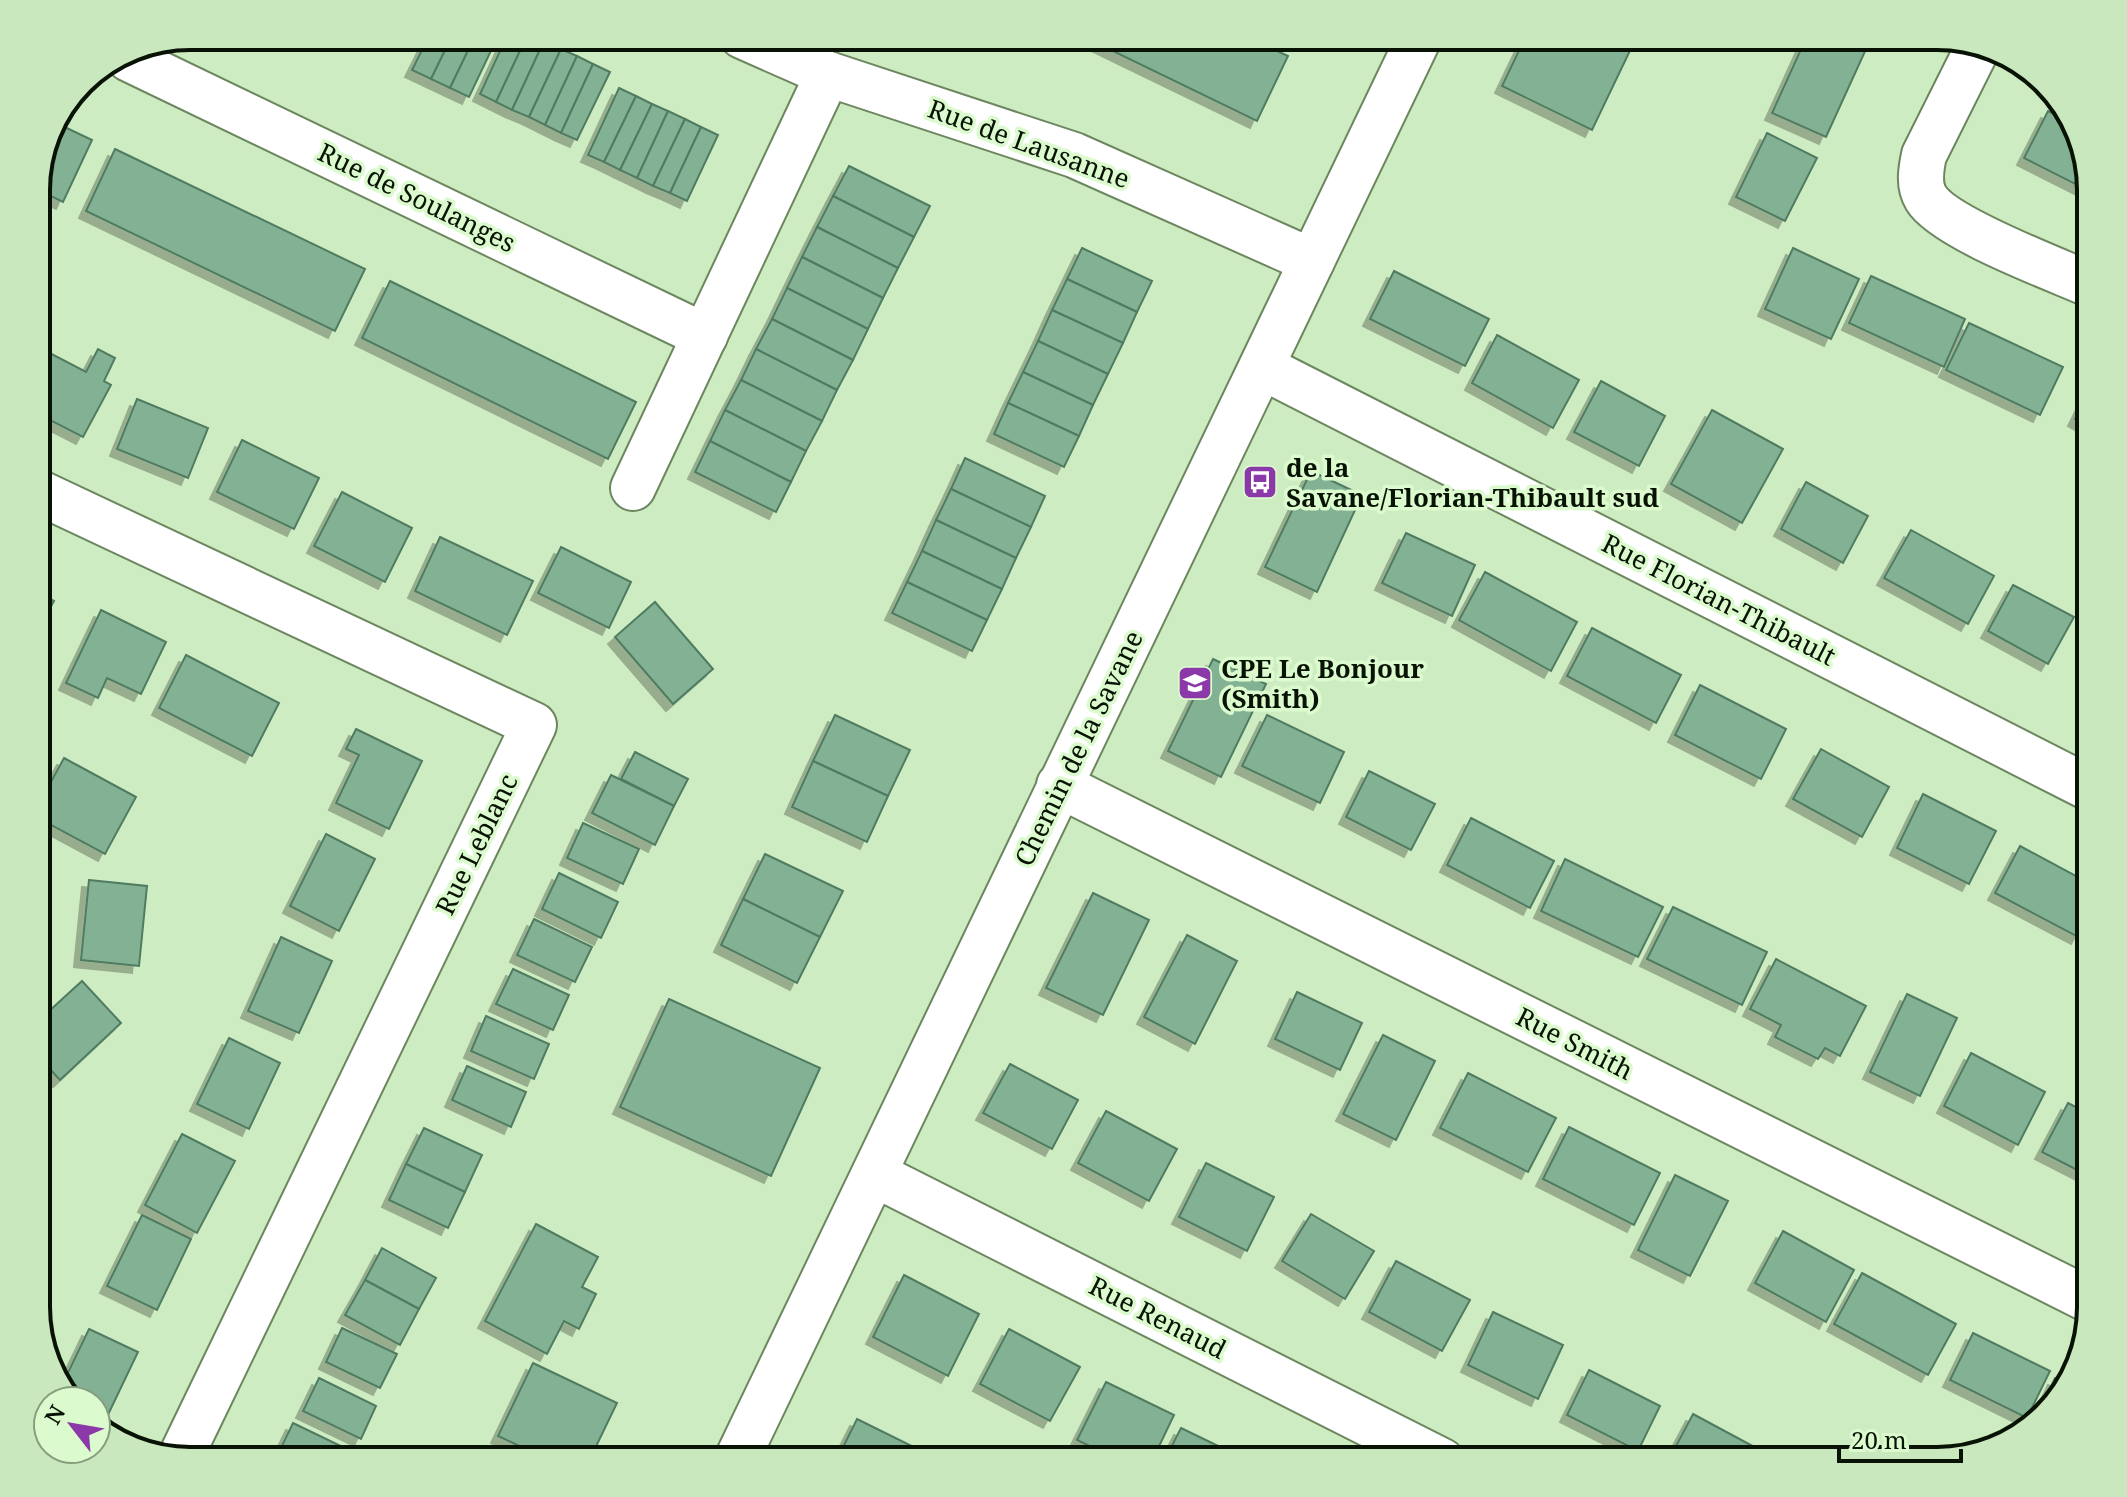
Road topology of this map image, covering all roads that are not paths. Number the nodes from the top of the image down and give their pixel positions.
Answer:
1 (774, 50) edge
2 (1413, 50) edge
3 (1974, 55) edge
4 (135, 62) edge
5 (828, 74) junction
6 (1312, 261) junction
7 (2077, 279) edge
8 (705, 336) junction
9 (1262, 367) junction
10 (633, 488) dead end
11 (50, 498) edge
12 (2077, 782) edge
13 (1059, 785) junction
14 (874, 1174) junction
15 (2077, 1294) edge
16 (186, 1447) edge
17 (743, 1447) edge
18 (1414, 1447) edge

1 - 5 street, Rue de Lausanne
2 - 6 street, Chemin de la Savane
3 - 7 street
4 - 8 street, Rue de Soulanges
5 - 6 street, Rue de Lausanne
5 - 8 street
6 - 9 street, Chemin de la Savane
8 - 10 street
9 - 12 street, Rue Florian-Thibault
9 - 13 street, Chemin de la Savane
11 - 16 street, Rue Leblanc
13 - 14 street, Chemin de la Savane
13 - 15 street, Rue Smith
14 - 17 street, Chemin de la Savane
14 - 18 street, Rue Renaud

